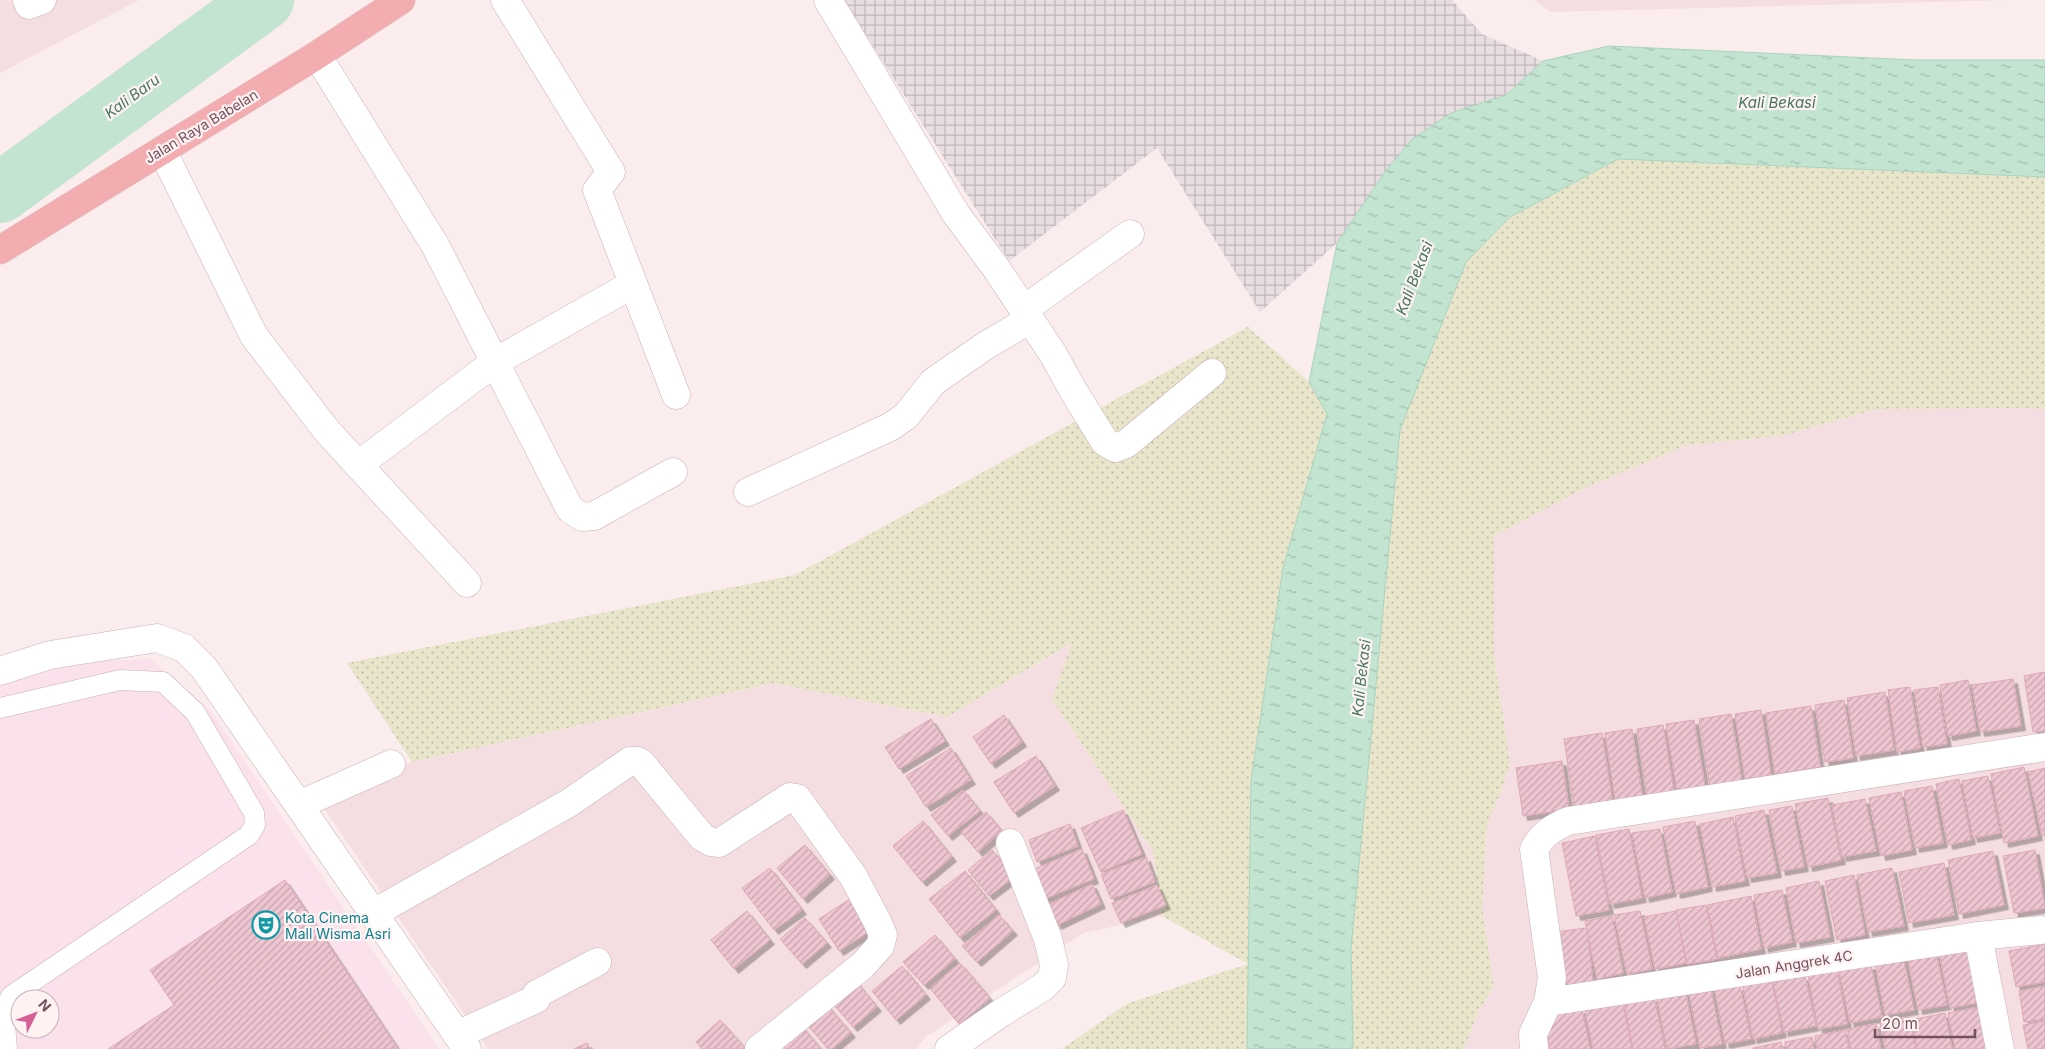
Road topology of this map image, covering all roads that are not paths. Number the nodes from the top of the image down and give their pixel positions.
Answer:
1 (27, 0) edge
2 (42, 0) edge
3 (401, 0) edge
4 (504, 0) edge
5 (828, 0) edge
6 (317, 56) junction
7 (162, 150) junction
8 (1130, 234) dead end
9 (0, 250) edge
10 (633, 284) junction
11 (1026, 315) junction
12 (496, 362) junction
13 (1212, 373) dead end
14 (676, 395) dead end
15 (358, 465) junction
16 (673, 472) dead end
17 (748, 492) dead end
18 (467, 583) dead end
19 (0, 671) edge
20 (0, 708) edge
21 (2045, 747) edge
22 (391, 764) dead end
23 (299, 805) junction
24 (1010, 843) dead end
25 (374, 913) junction
26 (2041, 930) dead end
27 (1978, 936) junction
28 (596, 962) dead end
29 (1548, 1002) junction
30 (2, 1012) edge
31 (462, 1042) edge
32 (7, 1049) edge
33 (759, 1049) edge
34 (949, 1049) edge
35 (1534, 1049) edge
36 (2000, 1049) edge

1 - 2 street
3 - 6 main road, Jalan Raya Babelan
4 - 10 street
5 - 11 street
6 - 7 main road, Jalan Raya Babelan
6 - 12 street
7 - 9 main road, Jalan Raya Babelan
7 - 15 street
8 - 11 street
10 - 12 street
10 - 14 street
11 - 13 street
11 - 17 street
12 - 15 street
12 - 16 street
15 - 18 street
19 - 23 street
20 - 30 lane
21 - 29 street
22 - 23 street
23 - 25 street
24 - 34 street
25 - 31 street
25 - 33 street
26 - 27 street, Jalan Anggrek 4C
27 - 29 street, Jalan Anggrek 4C
27 - 36 street
28 - 31 street
29 - 35 street
30 - 32 lane

